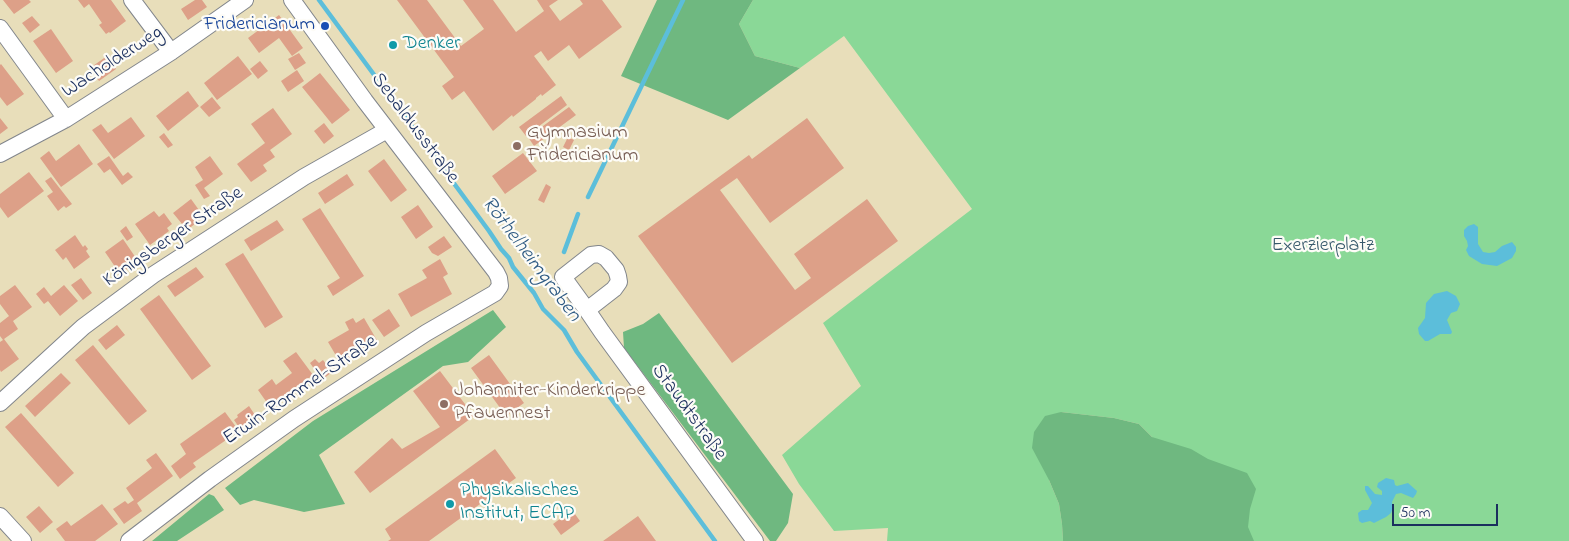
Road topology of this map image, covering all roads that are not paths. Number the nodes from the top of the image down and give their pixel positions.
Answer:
1 (132, 0) edge
2 (245, 0) edge
3 (292, 0) edge
4 (0, 28) edge
5 (171, 52) junction
6 (66, 119) junction
7 (388, 130) junction
8 (0, 154) edge
9 (500, 284) joint
10 (587, 310) dead end
11 (0, 403) edge
12 (0, 516) edge
13 (23, 541) edge
14 (130, 541) edge
15 (755, 541) edge

1 - 5 street
2 - 5 street, Wacholderweg
3 - 7 street, Sebaldusstraße
4 - 6 street
5 - 6 street, Wacholderweg
6 - 8 street, Wacholderweg
7 - 9 street, Sebaldusstraße
7 - 11 street, Königsberger Straße
9 - 14 street, Erwin-Rommel-Straße
10 - 15 street, Staudtstraße
12 - 13 street

